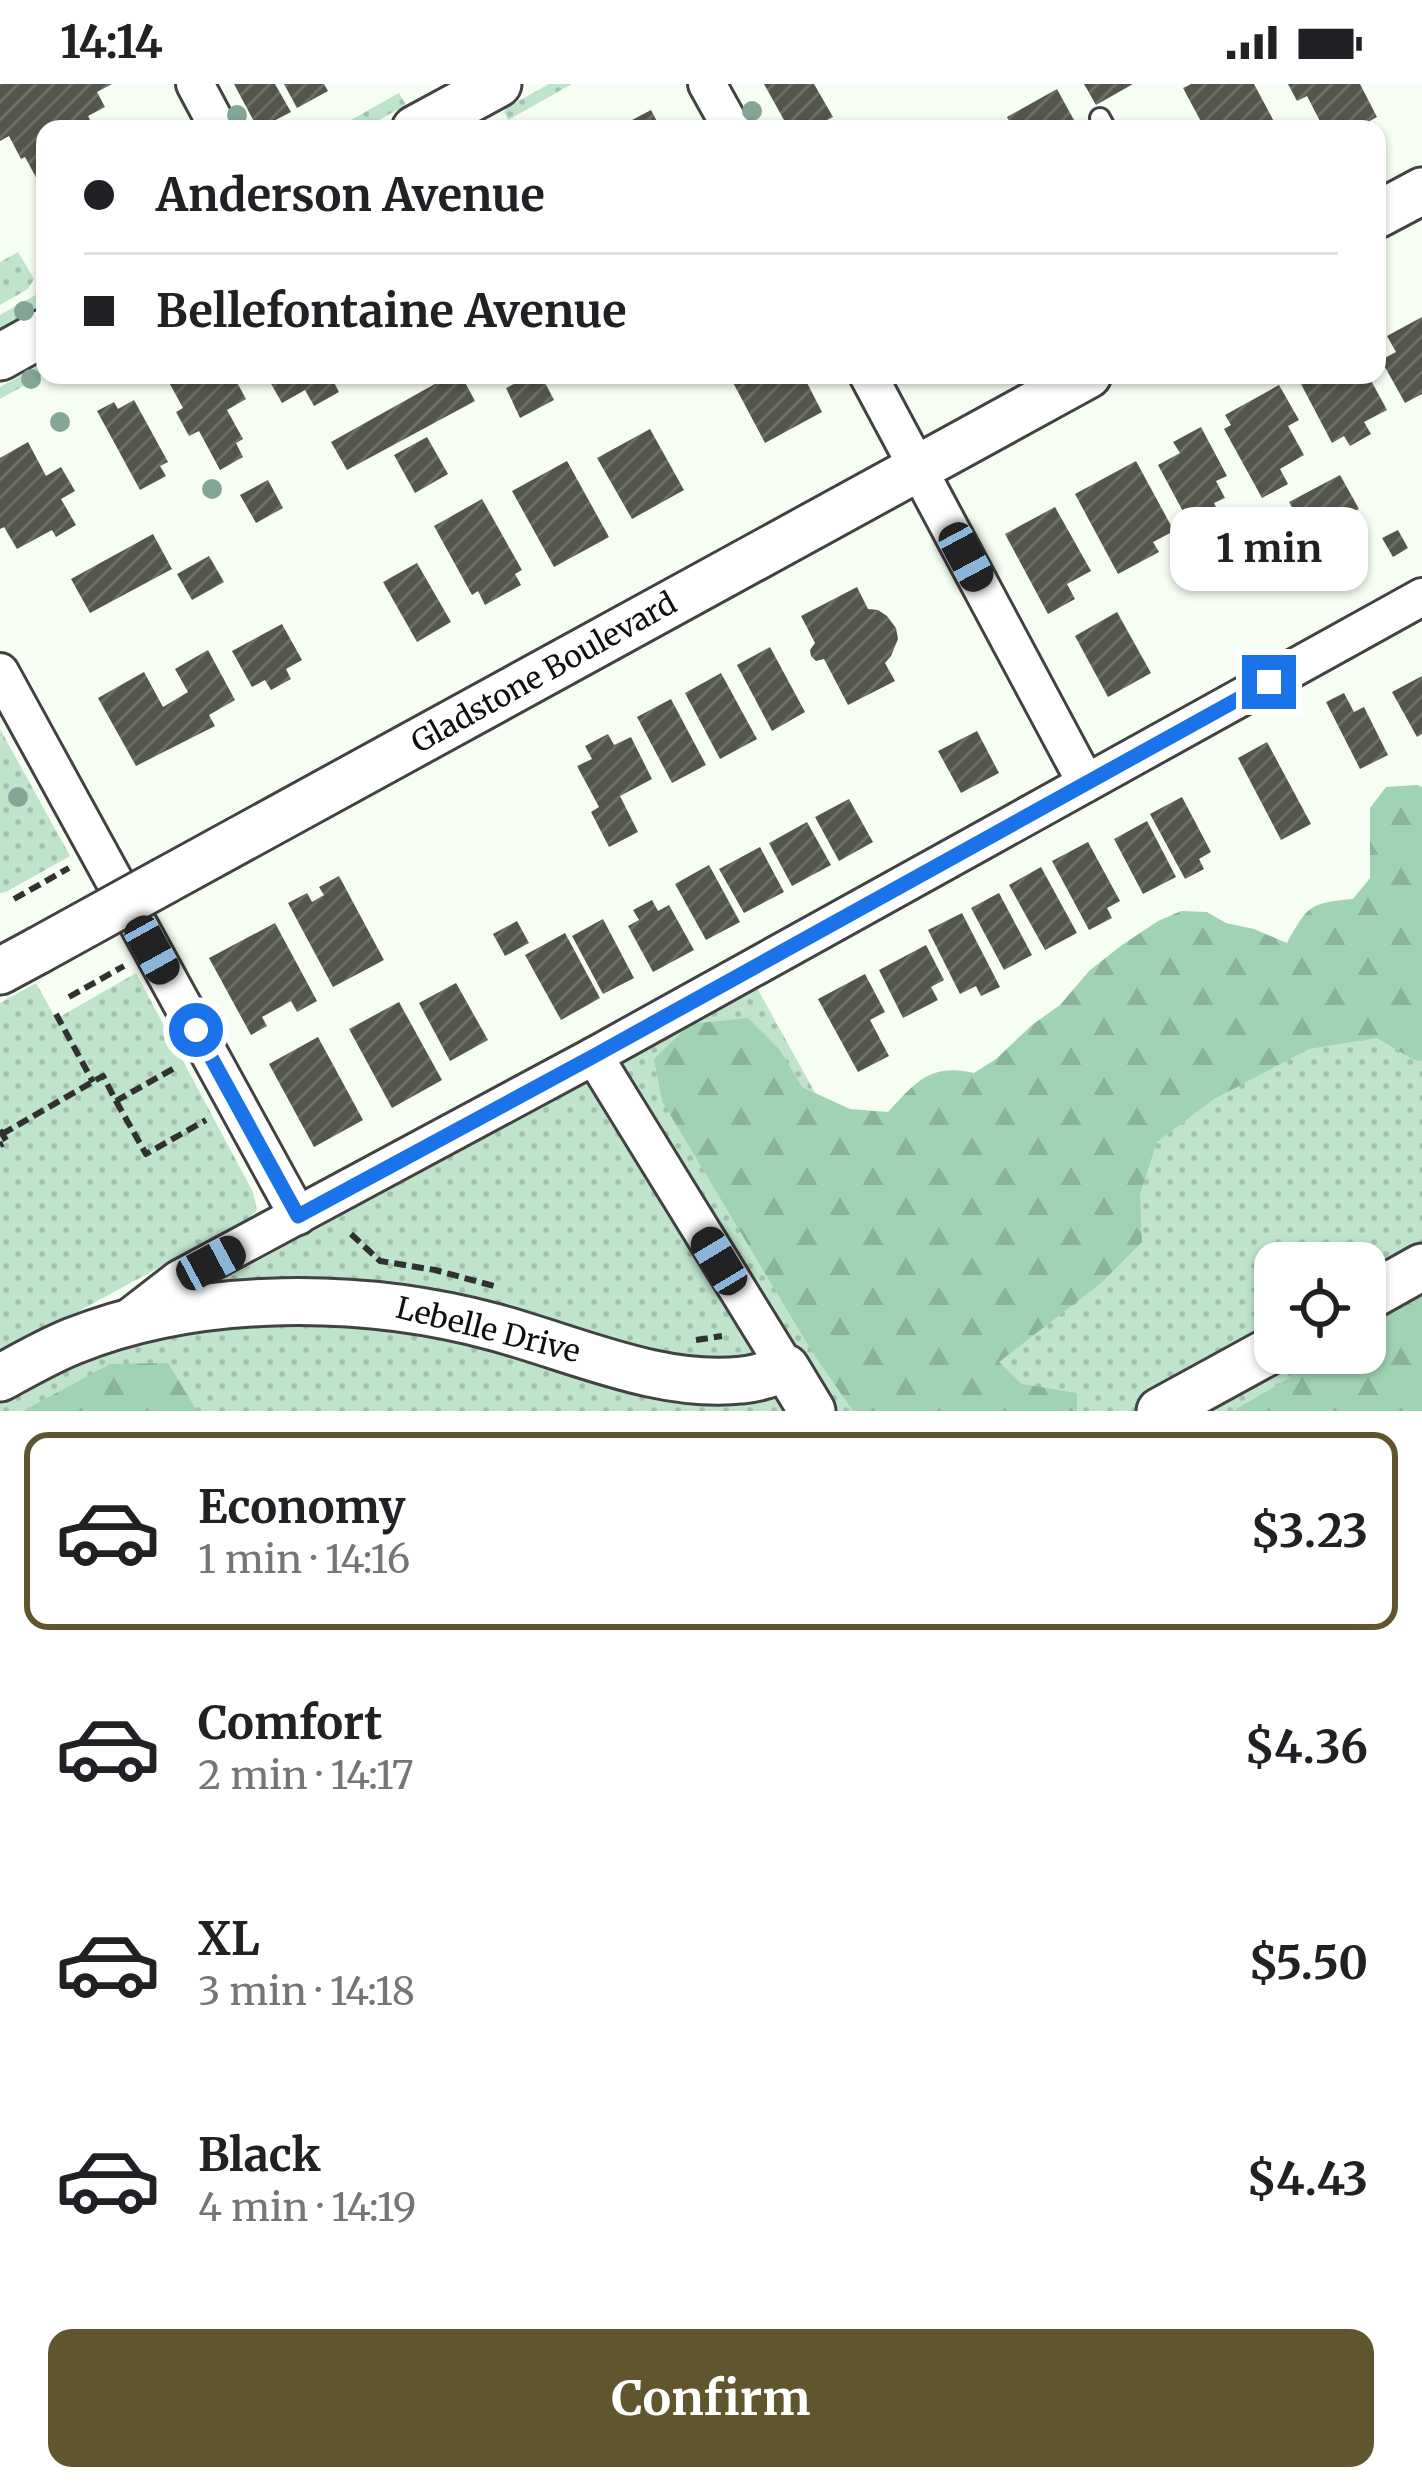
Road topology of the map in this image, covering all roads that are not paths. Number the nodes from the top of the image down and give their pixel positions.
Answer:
1 (195, 84) edge
2 (498, 84) edge
3 (707, 84) edge
4 (215, 120) edge
5 (432, 120) edge
6 (727, 120) edge
7 (1422, 191) edge
8 (1386, 210) edge
9 (36, 337) edge
10 (0, 357) edge
11 (873, 384) edge
12 (1072, 384) edge
13 (919, 468) junction
14 (1422, 597) edge
15 (0, 672) edge
16 (1085, 783) junction
17 (19, 960) edge
18 (594, 1056) junction
19 (298, 1216) junction
20 (1422, 1268) edge
21 (1386, 1288) edge
22 (116, 1328) junction
23 (1254, 1360) edge
24 (786, 1368) junction
25 (0, 1378) edge
26 (812, 1411) edge
27 (1160, 1411) edge

1 - 4 street
2 - 5 street
3 - 6 street
7 - 8 street
9 - 10 street
11 - 13 street
12 - 13 street, Gladstone Boulevard
13 - 16 street
13 - 17 street, Gladstone Boulevard, bridge
14 - 16 street
15 - 19 street
16 - 18 street
18 - 19 street
18 - 24 street
19 - 22 street
20 - 21 street
22 - 24 street, Lebelle Drive
22 - 25 street, Lebelle Drive
23 - 27 street
24 - 26 street

